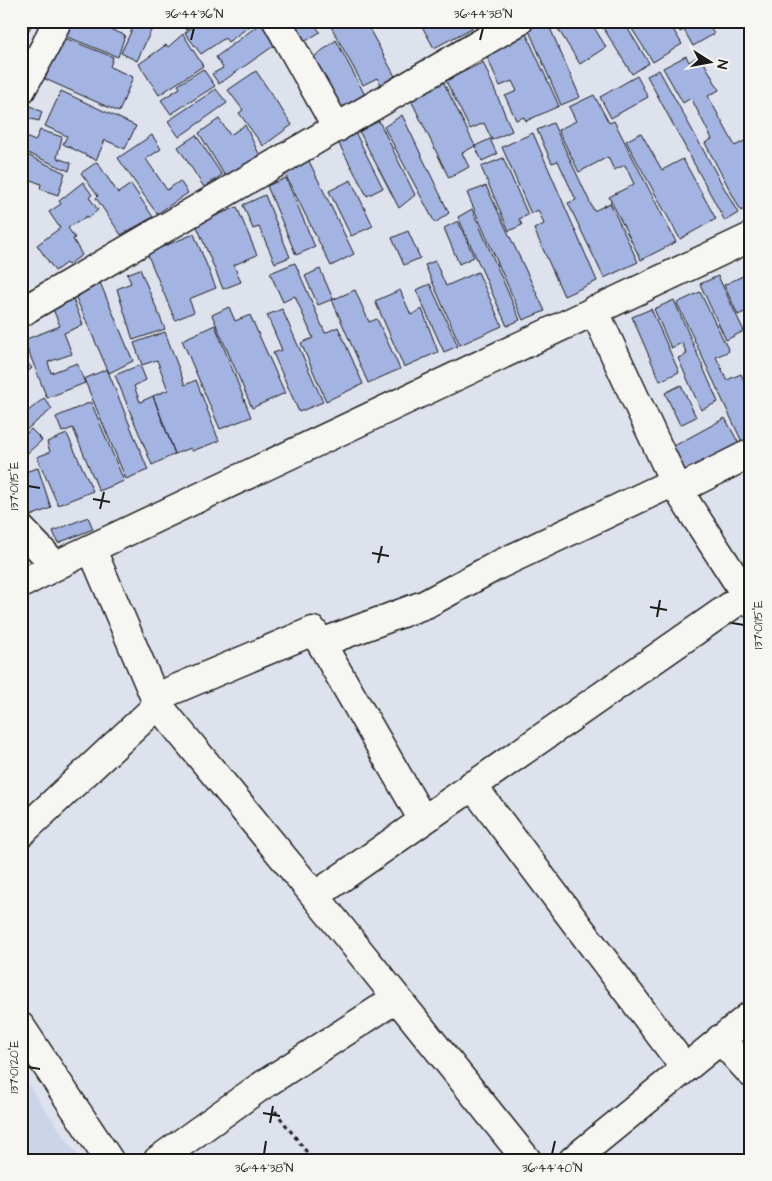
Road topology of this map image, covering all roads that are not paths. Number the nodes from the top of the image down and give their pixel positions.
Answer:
1 (57, 21) edge
2 (277, 21) edge
3 (519, 21) edge
4 (21, 90) edge
5 (337, 128) junction
6 (751, 237) edge
7 (594, 310) junction
8 (21, 313) edge
9 (751, 453) edge
10 (676, 486) junction
11 (21, 529) edge
12 (92, 550) junction
13 (56, 566) junction
14 (21, 584) edge
15 (748, 600) edge
16 (321, 643) junction
17 (158, 705) junction
18 (472, 785) junction
19 (422, 820) junction
20 (21, 833) edge
21 (315, 896) junction
22 (397, 998) junction
23 (751, 1015) edge
24 (21, 1027) edge
25 (720, 1039) junction
26 (685, 1068) junction
27 (751, 1073) edge
28 (109, 1160) edge
29 (158, 1160) edge
30 (527, 1160) edge
31 (573, 1160) edge

1 - 4 street
2 - 5 street
3 - 5 street
5 - 8 street
6 - 7 street
7 - 10 street
7 - 12 street
9 - 10 street
10 - 15 street
10 - 16 street
11 - 13 street
12 - 13 street
12 - 17 street
13 - 14 street
15 - 18 street
16 - 17 street
16 - 19 street
17 - 20 street
17 - 21 street
18 - 19 street
18 - 26 street
19 - 21 street
21 - 22 street
22 - 29 street
22 - 30 street
23 - 25 street
24 - 28 street
25 - 26 street
25 - 27 street
26 - 31 street

